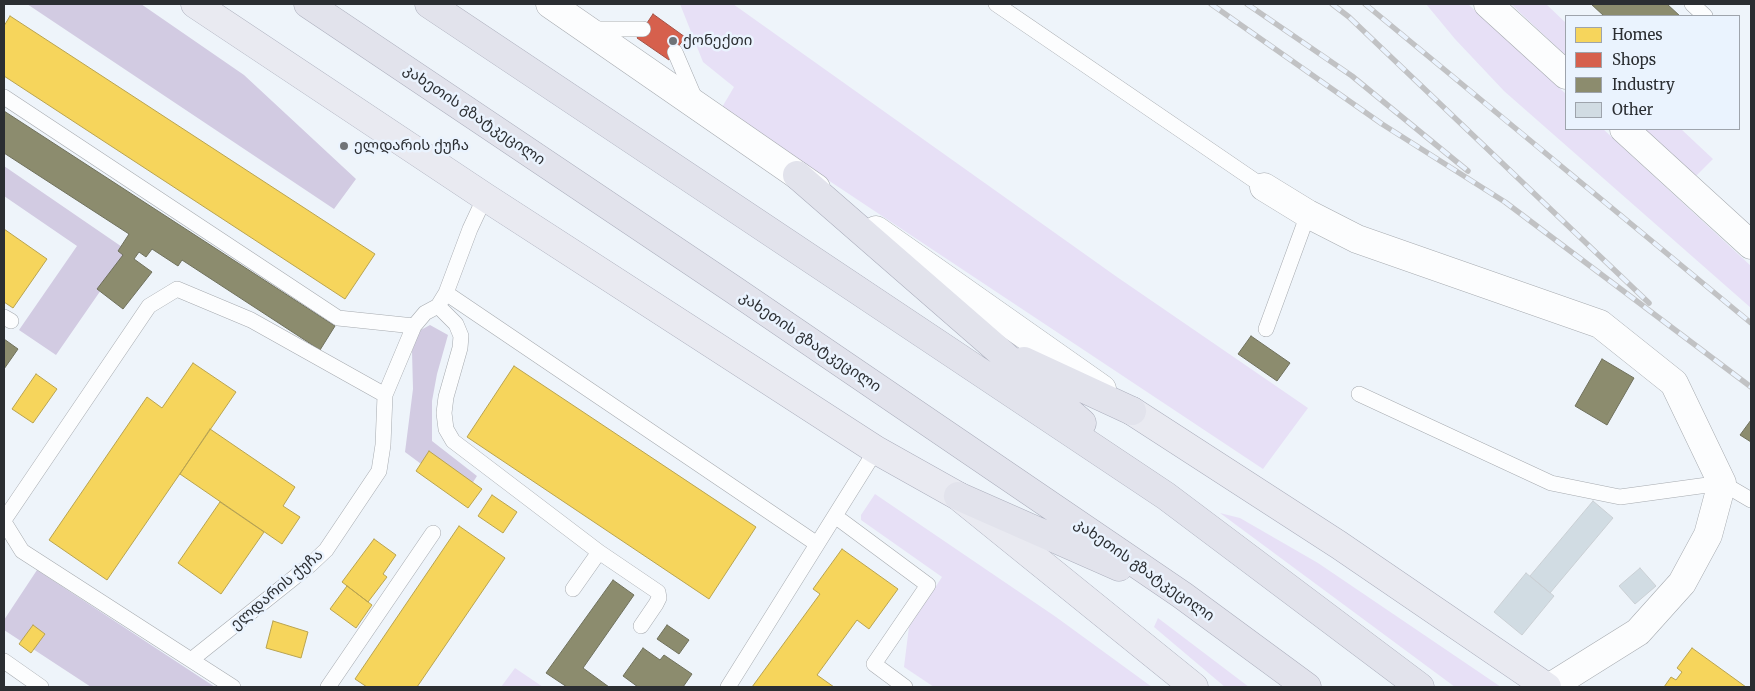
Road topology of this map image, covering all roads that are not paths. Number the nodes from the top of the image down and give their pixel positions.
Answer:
1 (195, 4) edge
2 (308, 4) edge
3 (429, 4) edge
4 (550, 4) edge
5 (996, 4) edge
6 (1488, 4) edge
7 (1692, 4) edge
8 (1704, 15) edge
9 (587, 29) junction
10 (643, 29) dead end
11 (675, 52) dead end
12 (1565, 75) edge
13 (4, 97) edge
14 (699, 107) junction
15 (1625, 130) edge
16 (797, 175) junction
17 (1264, 187) joint
18 (485, 197) junction
19 (1308, 214) junction
20 (1751, 245) edge
21 (856, 289) junction
22 (442, 300) junction
23 (414, 326) junction
24 (1266, 329) dead end
25 (996, 348) junction
26 (386, 394) junction
27 (1359, 394) dead end
28 (1132, 411) junction
29 (876, 450) junction
30 (1722, 483) junction
31 (958, 496) junction
32 (1166, 496) junction
33 (1751, 500) edge
34 (835, 516) junction
35 (4, 521) edge
36 (433, 533) dead end
37 (818, 544) junction
38 (599, 552) junction
39 (573, 590) dead end
40 (1182, 595) junction
41 (641, 626) dead end
42 (191, 660) junction
43 (4, 661) edge
44 (40, 687) edge
45 (233, 687) edge
46 (328, 687) edge
47 (728, 687) edge
48 (905, 687) edge
49 (1194, 687) edge
50 (1306, 687) edge
51 (1420, 687) edge
52 (1548, 687) edge

1 - 18 main road
2 - 40 highway, კახეთის გზატკეცილი
3 - 21 highway
4 - 9 street
5 - 17 lane
6 - 12 street
7 - 8 lane
9 - 10 lane
9 - 14 street
11 - 14 lane
13 - 23 lane
14 - 16 street
15 - 20 street
16 - 25 highway
16 - 28 street
17 - 19 street
18 - 22 lane
18 - 29 main road
19 - 24 lane
19 - 30 street
21 - 25 highway
21 - 32 highway
22 - 23 lane, ელდარის ქუჩა
22 - 37 lane
22 - 38 lane
23 - 26 lane, ელდარის ქუჩა
25 - 28 highway
25 - 32 highway
26 - 35 lane
26 - 42 lane, ელდარის ქუჩა
27 - 30 lane
28 - 52 main road
29 - 31 main road
29 - 34 lane
30 - 33 lane
30 - 52 street
31 - 40 highway
31 - 49 main road
32 - 51 highway
34 - 37 lane
34 - 48 lane
35 - 42 lane
36 - 46 lane
37 - 47 lane
38 - 39 lane
38 - 41 lane
40 - 50 highway, კახეთის გზატკეცილი
42 - 45 lane
43 - 44 lane

